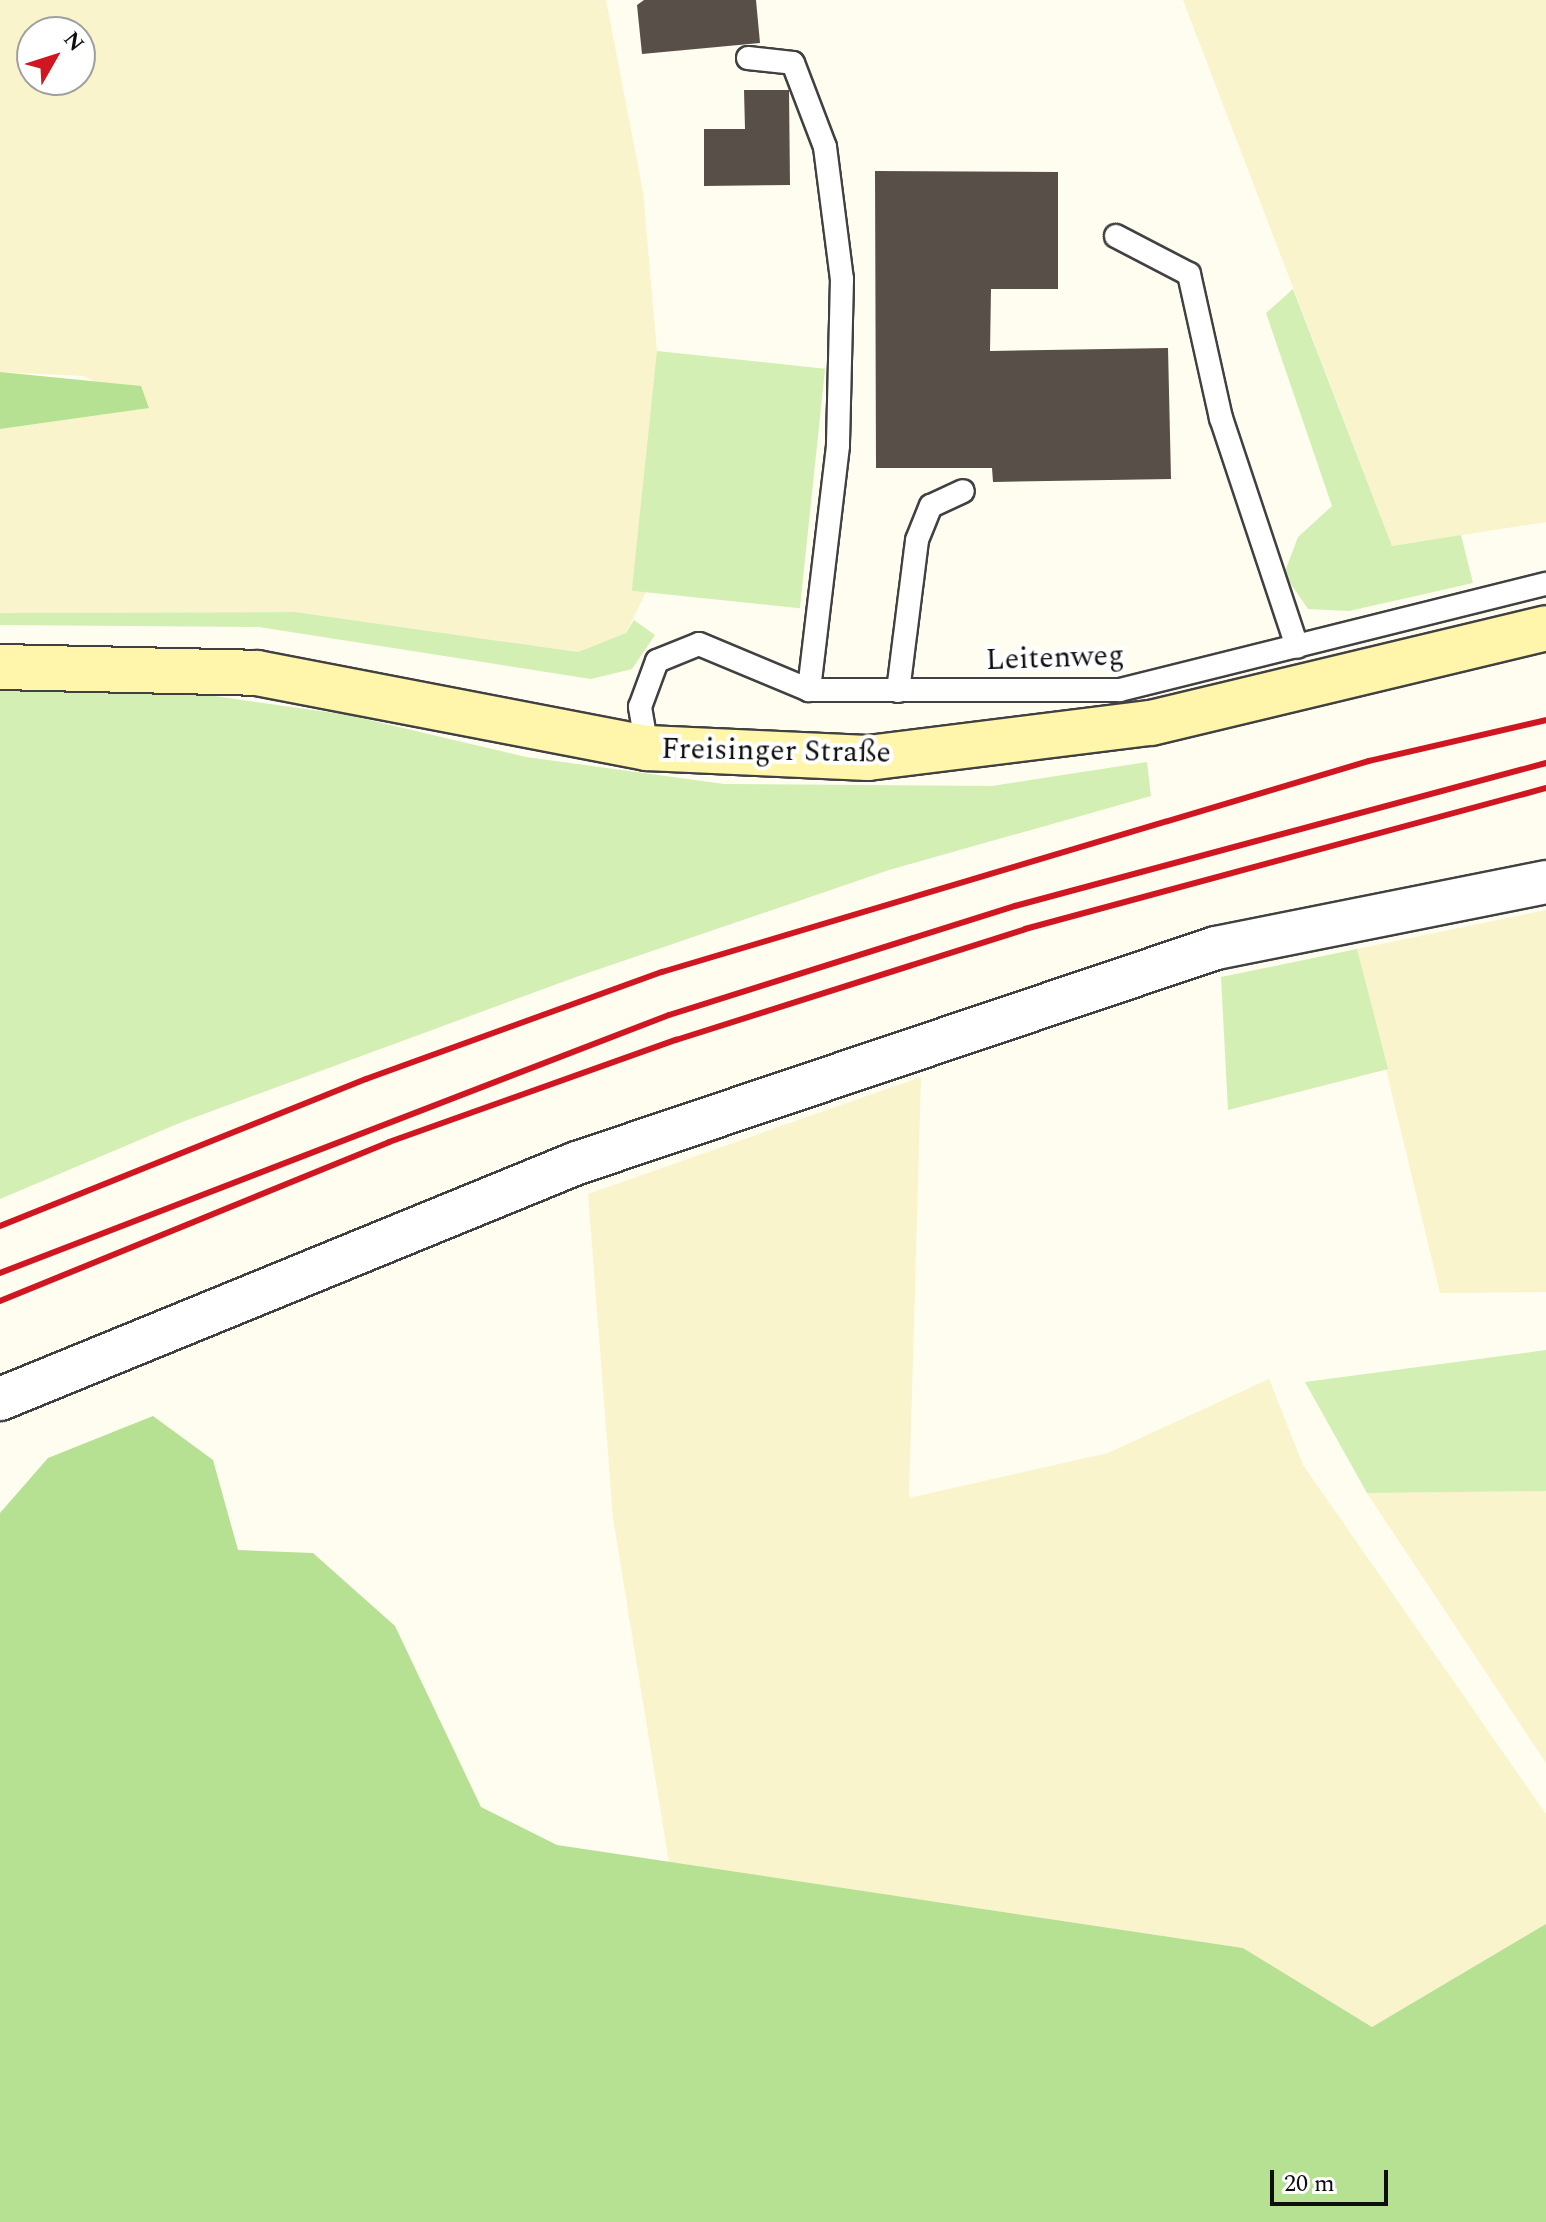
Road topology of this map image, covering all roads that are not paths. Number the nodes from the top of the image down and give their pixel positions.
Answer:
1 (748, 58) dead end
2 (1116, 236) dead end
3 (963, 491) dead end
4 (1546, 584) edge
5 (1546, 628) edge
6 (1297, 647) junction
7 (0, 667) edge
8 (809, 690) junction
9 (898, 691) junction
10 (647, 748) junction
11 (1546, 882) edge
12 (0, 1399) edge

1 - 8 lane
2 - 6 lane
3 - 9 lane
4 - 6 lane, Leitenweg
5 - 10 main road, Freisinger Straße
6 - 9 lane, Leitenweg
7 - 10 main road, Freisinger Straße
8 - 9 lane, Leitenweg
8 - 10 lane, Leitenweg
11 - 12 street

